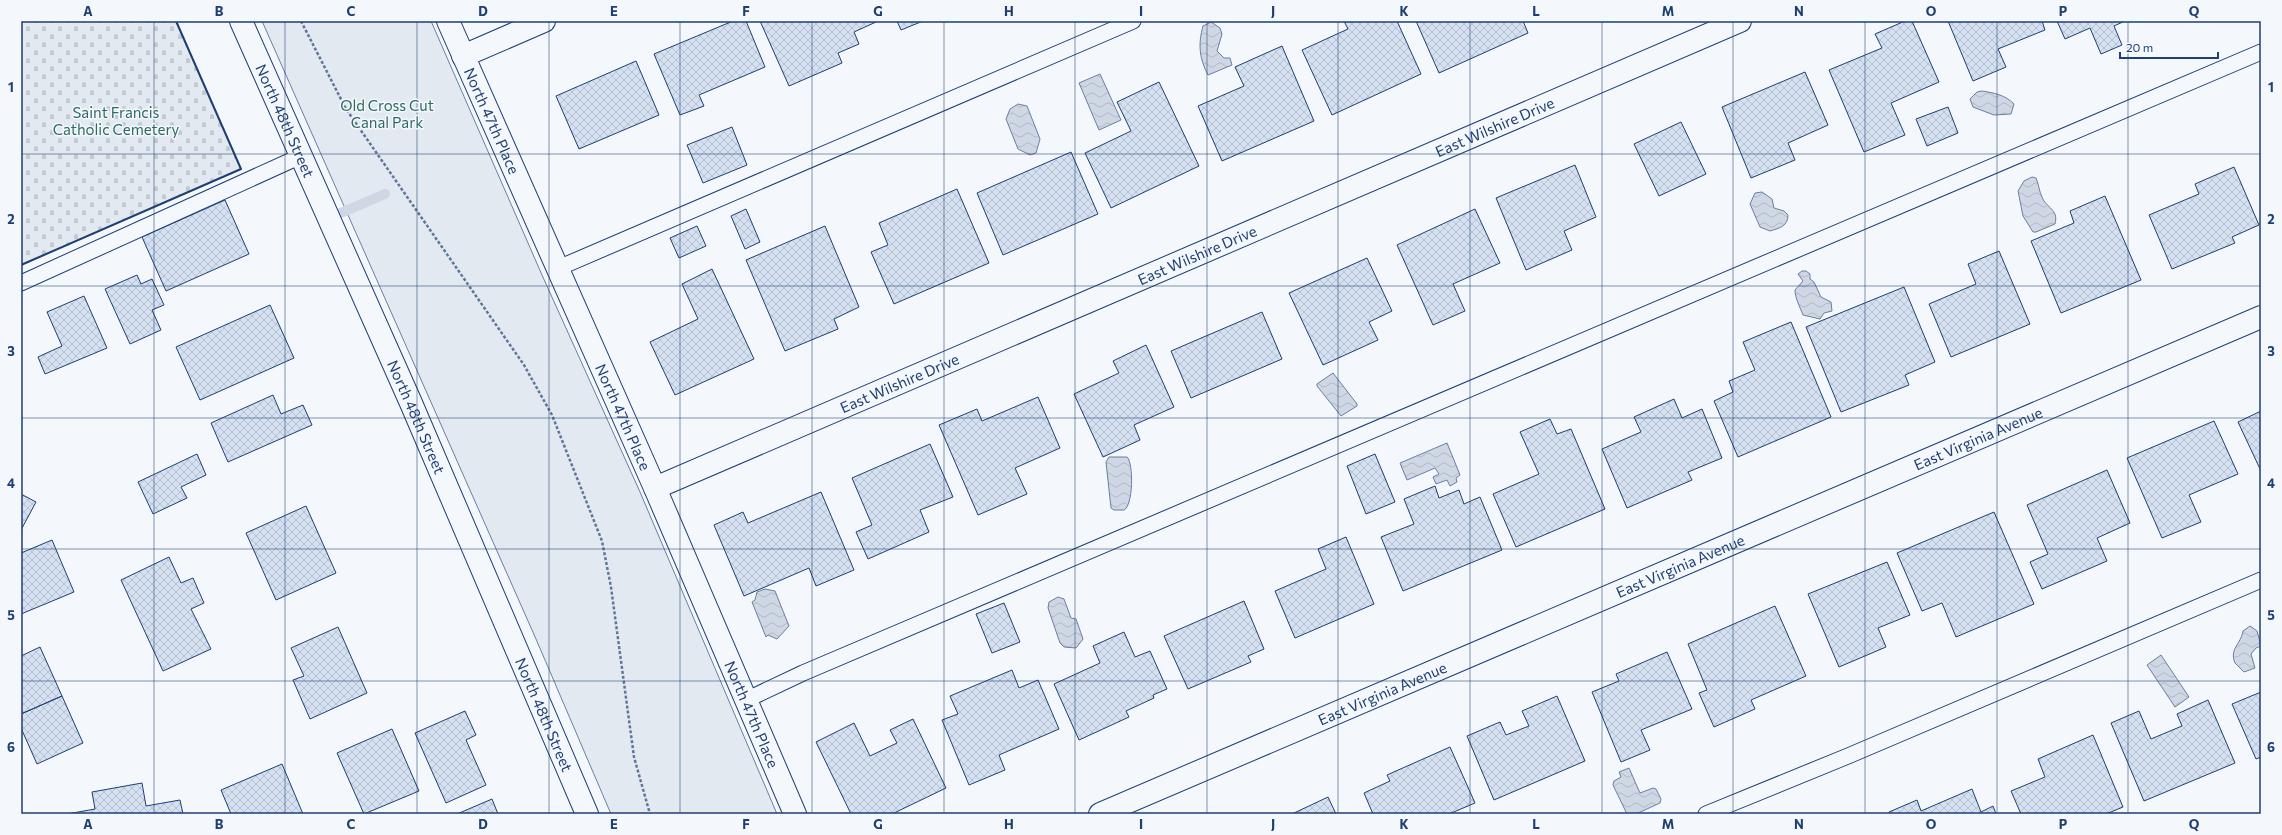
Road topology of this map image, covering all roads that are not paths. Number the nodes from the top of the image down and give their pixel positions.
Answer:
1 (241, 21) edge
2 (448, 21) edge
3 (544, 21) edge
4 (1134, 21) edge
5 (1740, 21) edge
6 (2261, 52) edge
7 (463, 56) junction
8 (301, 156) junction
9 (556, 270) junction
10 (21, 283) edge
11 (2261, 317) edge
12 (654, 488) junction
13 (2261, 580) edge
14 (746, 700) junction
15 (587, 814) edge
16 (795, 814) edge
17 (1100, 814) edge
18 (1706, 814) edge

1 - 8 street, North 48th Street
2 - 7 street, North 47th Place
3 - 7 street
4 - 9 lane
5 - 12 street, East Wilshire Drive
6 - 14 lane
7 - 9 street, North 47th Place
8 - 10 lane
8 - 15 street, North 48th Street
9 - 12 street, North 47th Place
11 - 17 street, East Virginia Avenue
12 - 14 street, North 47th Place
13 - 18 lane
14 - 16 street, North 47th Place

